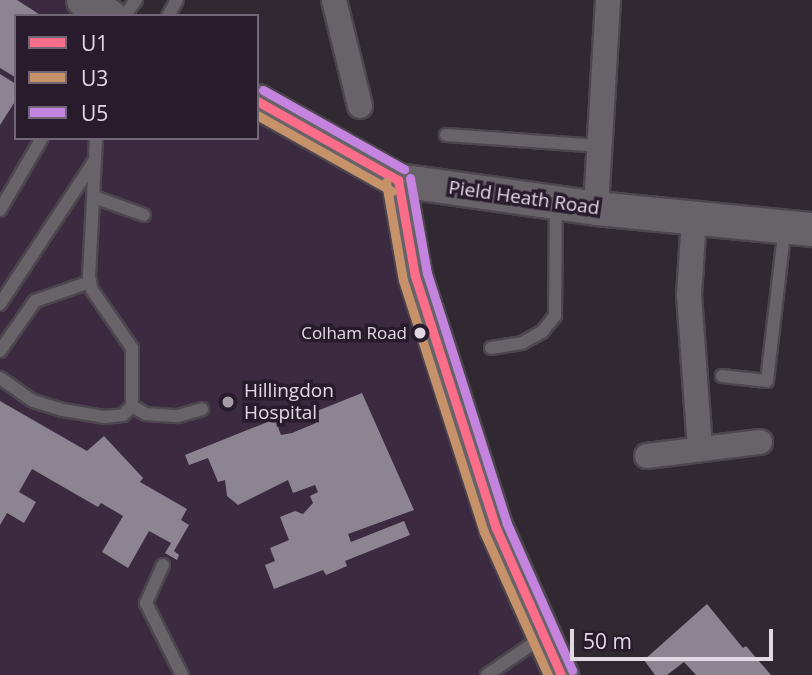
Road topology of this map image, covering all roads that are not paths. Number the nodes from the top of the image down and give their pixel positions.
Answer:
1 (84, 0) edge
2 (334, 0) edge
3 (608, 0) edge
4 (107, 14) edge
5 (259, 102) edge
6 (360, 106) dead end
7 (446, 135) dead end
8 (41, 140) edge
9 (96, 140) edge
10 (599, 146) junction
11 (96, 160) junction
12 (398, 180) junction
13 (94, 197) junction
14 (556, 203) junction
15 (596, 208) junction
16 (0, 210) edge
17 (144, 215) dead end
18 (694, 218) junction
19 (799, 227) edge
20 (90, 282) junction
21 (0, 304) edge
22 (491, 348) dead end
23 (0, 351) edge
24 (722, 376) dead end
25 (0, 378) edge
26 (132, 406) junction
27 (202, 409) dead end
28 (760, 442) dead end
29 (700, 448) junction
30 (647, 456) dead end
31 (163, 565) dead end
32 (541, 638) junction
33 (182, 675) edge
34 (487, 675) edge
35 (561, 675) edge

1 - 4 street
2 - 6 street
3 - 10 street
5 - 12 street, Pield Heath Road
7 - 10 lane
8 - 16 lane
9 - 11 lane
10 - 15 street
11 - 13 lane
11 - 21 lane
12 - 14 street, Pield Heath Road
12 - 32 street
13 - 17 lane
13 - 20 lane
14 - 15 street, Pield Heath Road
14 - 22 lane
15 - 18 street, Pield Heath Road
18 - 19 street, Pield Heath Road
18 - 29 street
19 - 24 lane
20 - 23 lane
20 - 26 lane
25 - 26 lane
26 - 27 lane
28 - 29 street
29 - 30 street
31 - 33 lane
32 - 34 lane
32 - 35 street

